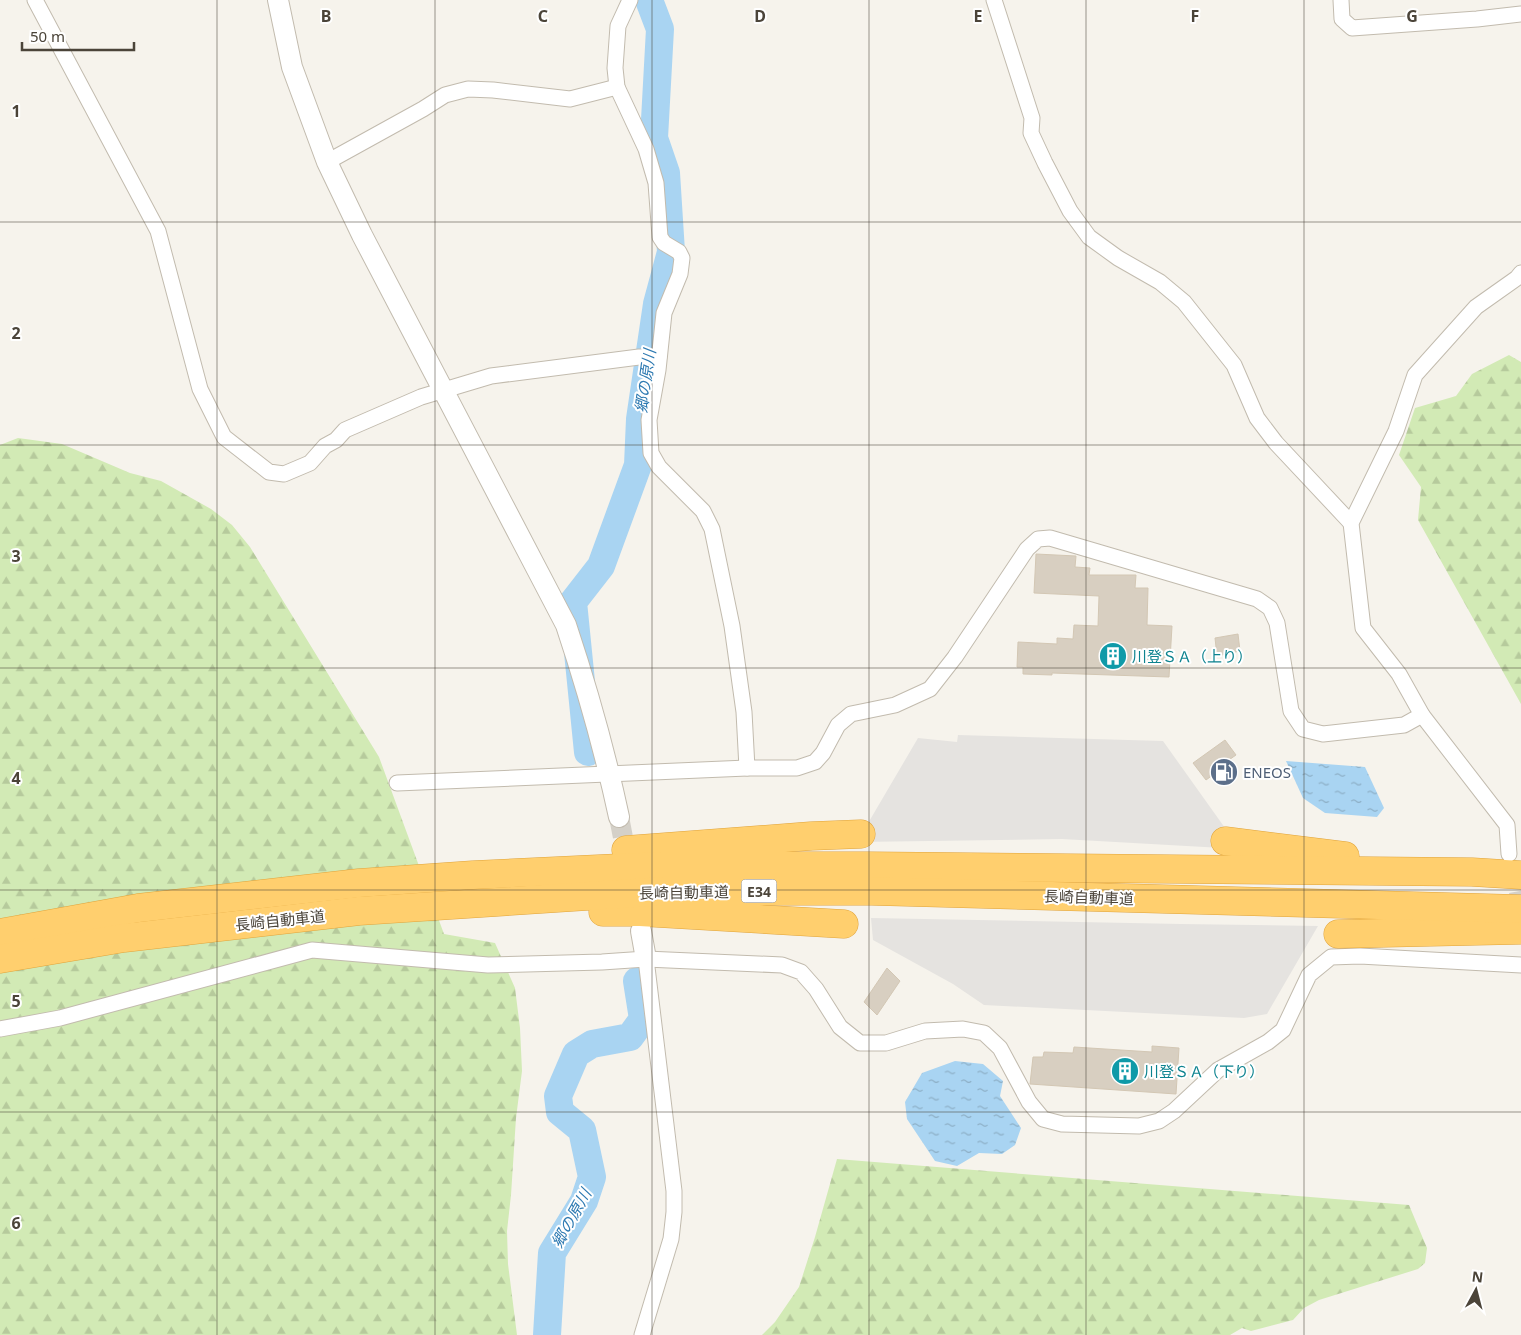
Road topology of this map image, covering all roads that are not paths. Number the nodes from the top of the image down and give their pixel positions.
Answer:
1 (35, 0) edge
2 (278, 0) edge
3 (630, 0) edge
4 (994, 0) edge
5 (1341, 0) edge
6 (1521, 14) edge
7 (617, 87) junction
8 (327, 162) junction
9 (1521, 273) edge
10 (659, 357) junction
11 (444, 391) junction
12 (1351, 523) junction
13 (1422, 715) junction
14 (747, 768) junction
15 (609, 773) junction
16 (397, 782) dead end
17 (619, 817) tunnel mouth
18 (1514, 824) edge
19 (861, 834) dead end
20 (1225, 840) dead end
21 (1515, 864) edge
22 (1472, 872) junction
23 (359, 883) junction
24 (476, 903) junction
25 (1521, 910) edge
26 (844, 924) dead end
27 (1521, 930) edge
28 (641, 931) dead end
29 (0, 933) edge
30 (1338, 934) dead end
31 (0, 959) edge
32 (646, 959) junction
33 (1521, 965) edge
34 (0, 1029) edge
35 (642, 1335) edge

1 - 11 street
2 - 8 street
3 - 7 street
4 - 12 street
5 - 6 street
7 - 8 street
7 - 10 street
8 - 11 street
9 - 12 street
10 - 11 street
10 - 14 street
11 - 15 street
12 - 13 street
13 - 14 street
13 - 18 street
14 - 15 street
15 - 16 street
15 - 17 street
18 - 21 street
19 - 23 highway
20 - 22 highway
21 - 22 highway, 長崎自動車道 / E34
22 - 23 highway, 長崎自動車道 / E34
23 - 29 highway, 長崎自動車道 / E34
24 - 25 highway, 長崎自動車道 / E34
24 - 26 highway
24 - 31 highway, 長崎自動車道 / E34
27 - 30 highway
28 - 32 street
32 - 33 street
32 - 34 street
32 - 35 street

